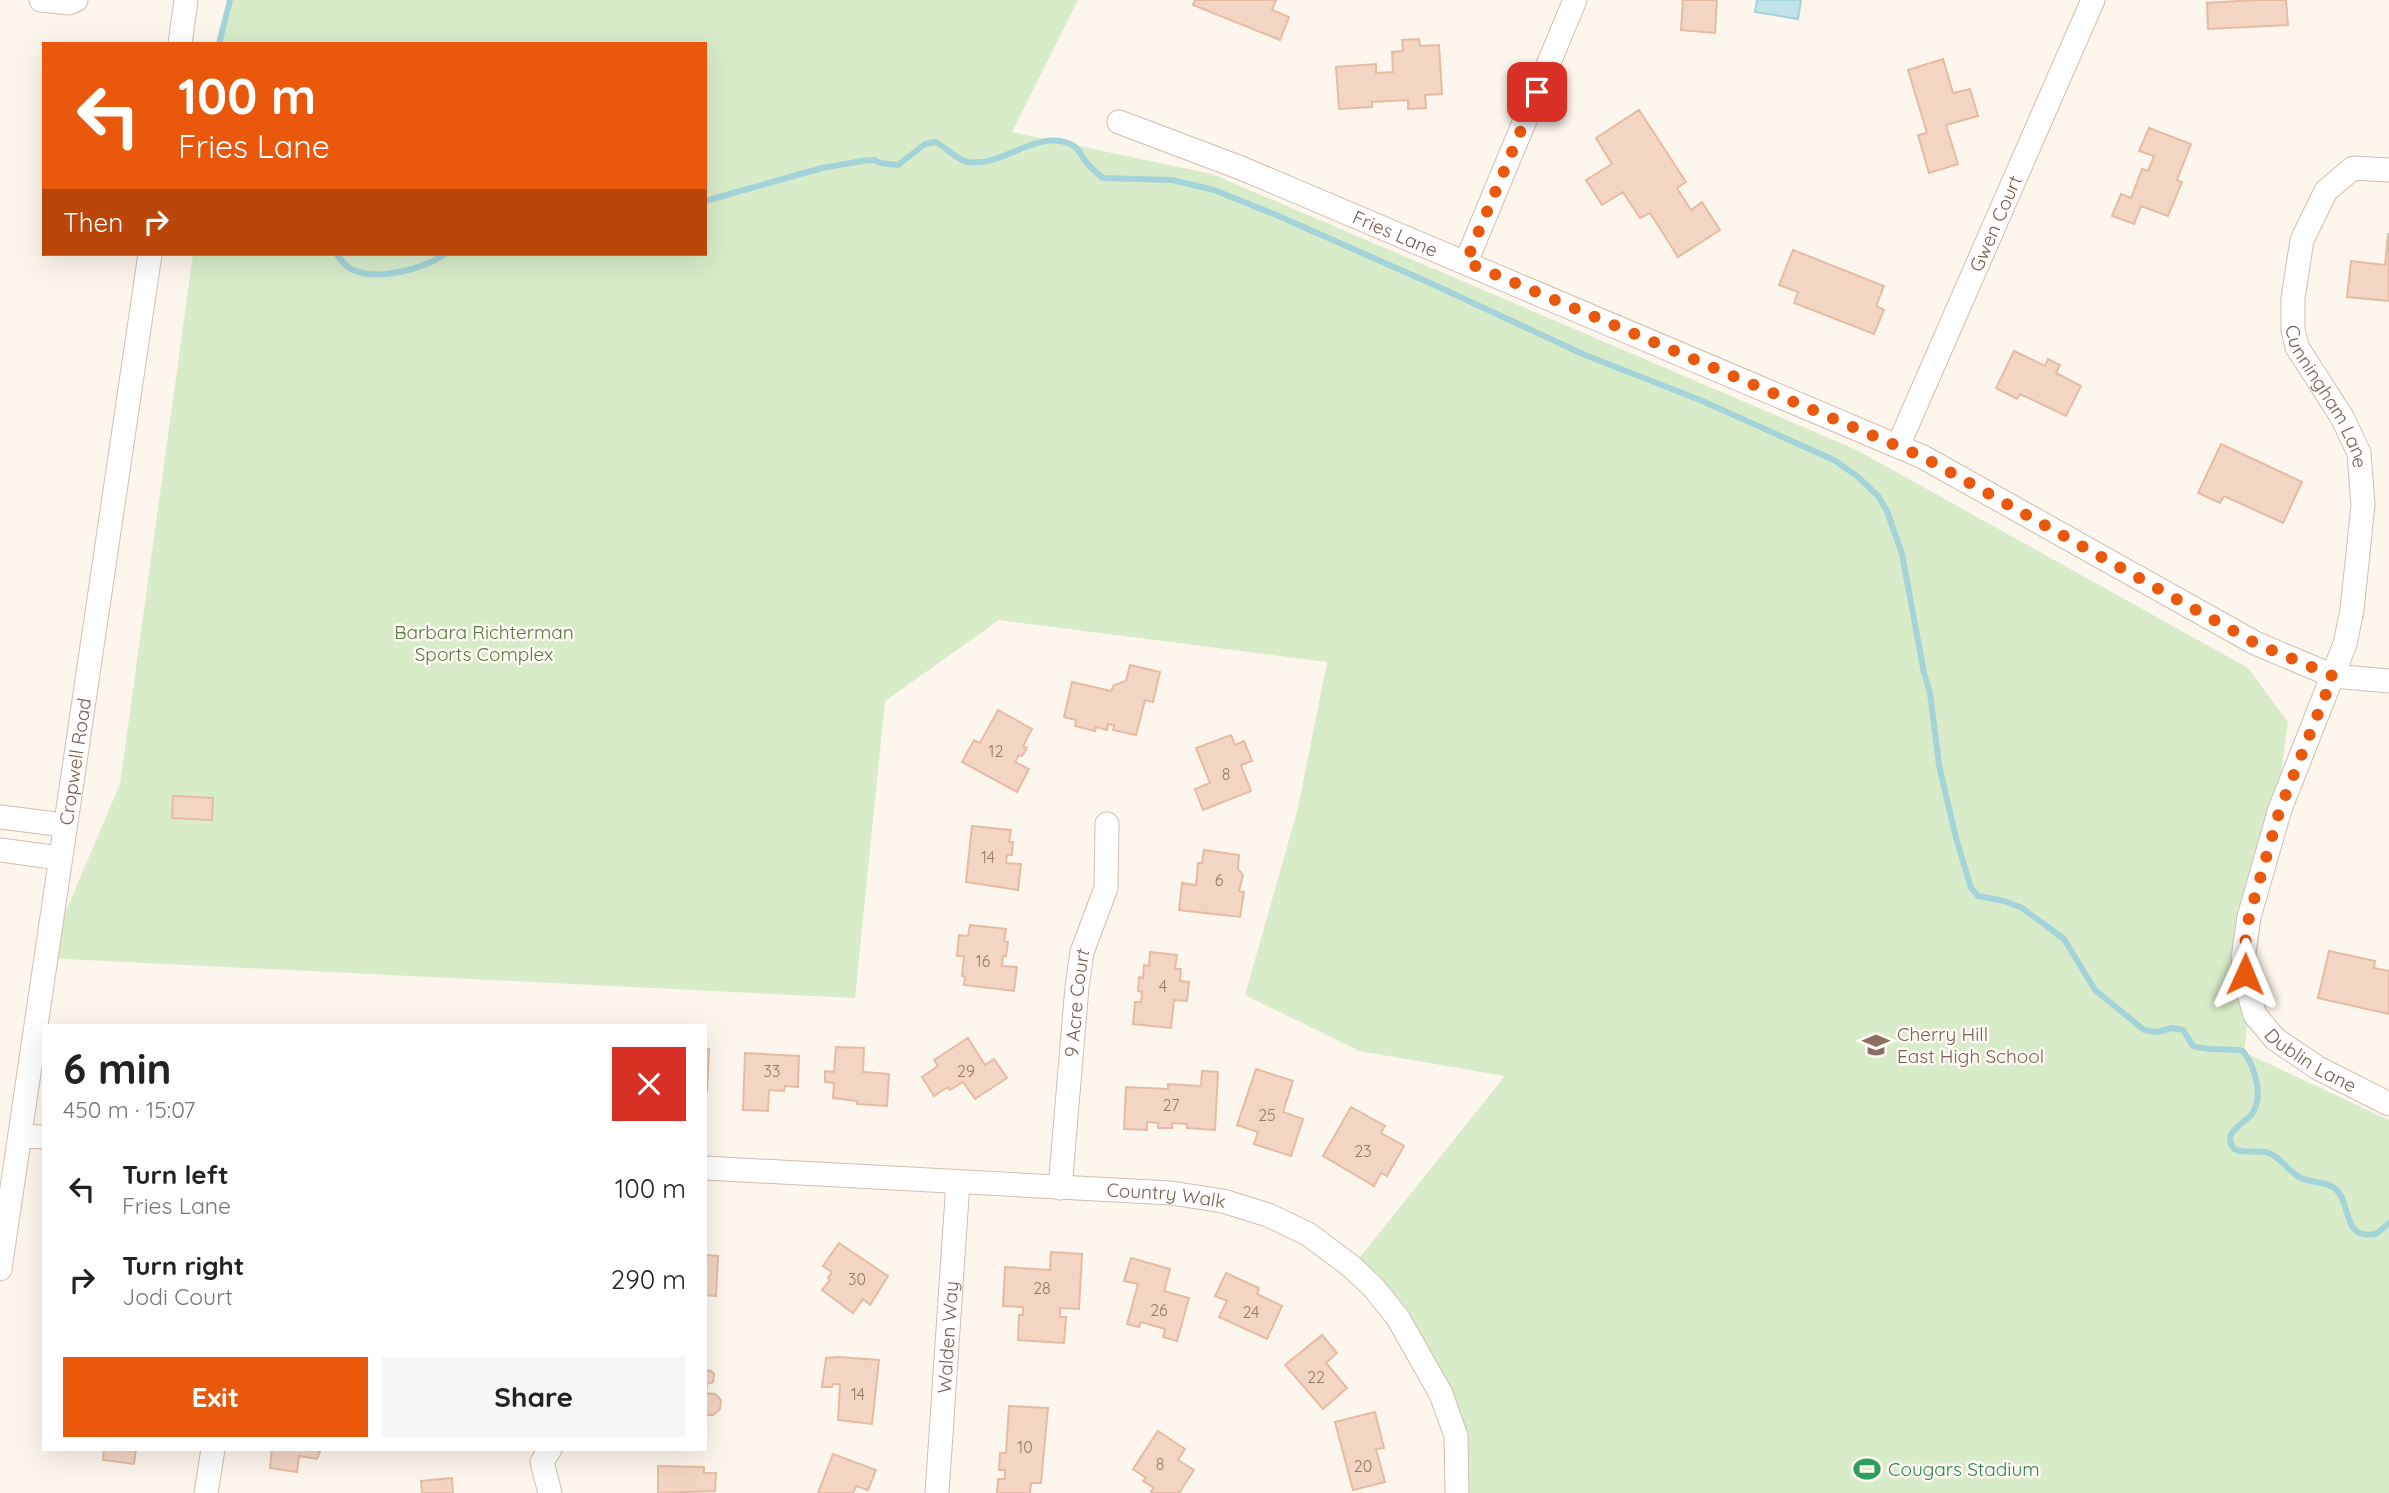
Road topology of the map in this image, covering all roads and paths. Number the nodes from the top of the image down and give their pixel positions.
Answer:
1 (41, 0) edge
2 (76, 0) edge
3 (186, 0) edge
4 (1574, 0) edge
5 (2093, 0) edge
6 (180, 42) edge
7 (1119, 122) dead end
8 (2389, 170) edge
9 (150, 256) edge
10 (1466, 262) junction
11 (1898, 446) junction
12 (2333, 676) junction
13 (2389, 681) edge
14 (0, 817) edge
15 (1107, 824) dead end
16 (64, 825) junction
17 (0, 850) edge
18 (59, 858) junction
19 (43, 1024) edge
20 (42, 1034) edge
21 (2389, 1104) edge
22 (32, 1137) edge
23 (707, 1168) edge
24 (958, 1182) junction
25 (1060, 1188) junction
26 (0, 1269) edge
27 (213, 1451) edge
28 (549, 1451) edge
29 (206, 1493) edge
30 (550, 1493) edge
31 (937, 1493) edge
32 (1457, 1493) edge

1 - 2 street
3 - 6 street
4 - 10 street
5 - 11 street, Gwen Court
7 - 10 street, Fries Lane
8 - 12 street, Cunningham Lane
9 - 16 street, Cropwell Road
10 - 11 street, Fries Lane
11 - 12 street, Fries Lane
12 - 13 street, Fries Lane
12 - 21 street, Dublin Lane
14 - 16 street
15 - 25 street, 9 Acre Court
16 - 18 street, Cropwell Road
17 - 18 street
18 - 19 street, Cropwell Road
20 - 22 street, Cropwell Road
22 - 26 street, Cropwell Road
23 - 24 street, Country Walk
24 - 25 street, Country Walk
24 - 31 street, Walden Way
25 - 32 street, Country Walk
27 - 29 street
28 - 30 street

